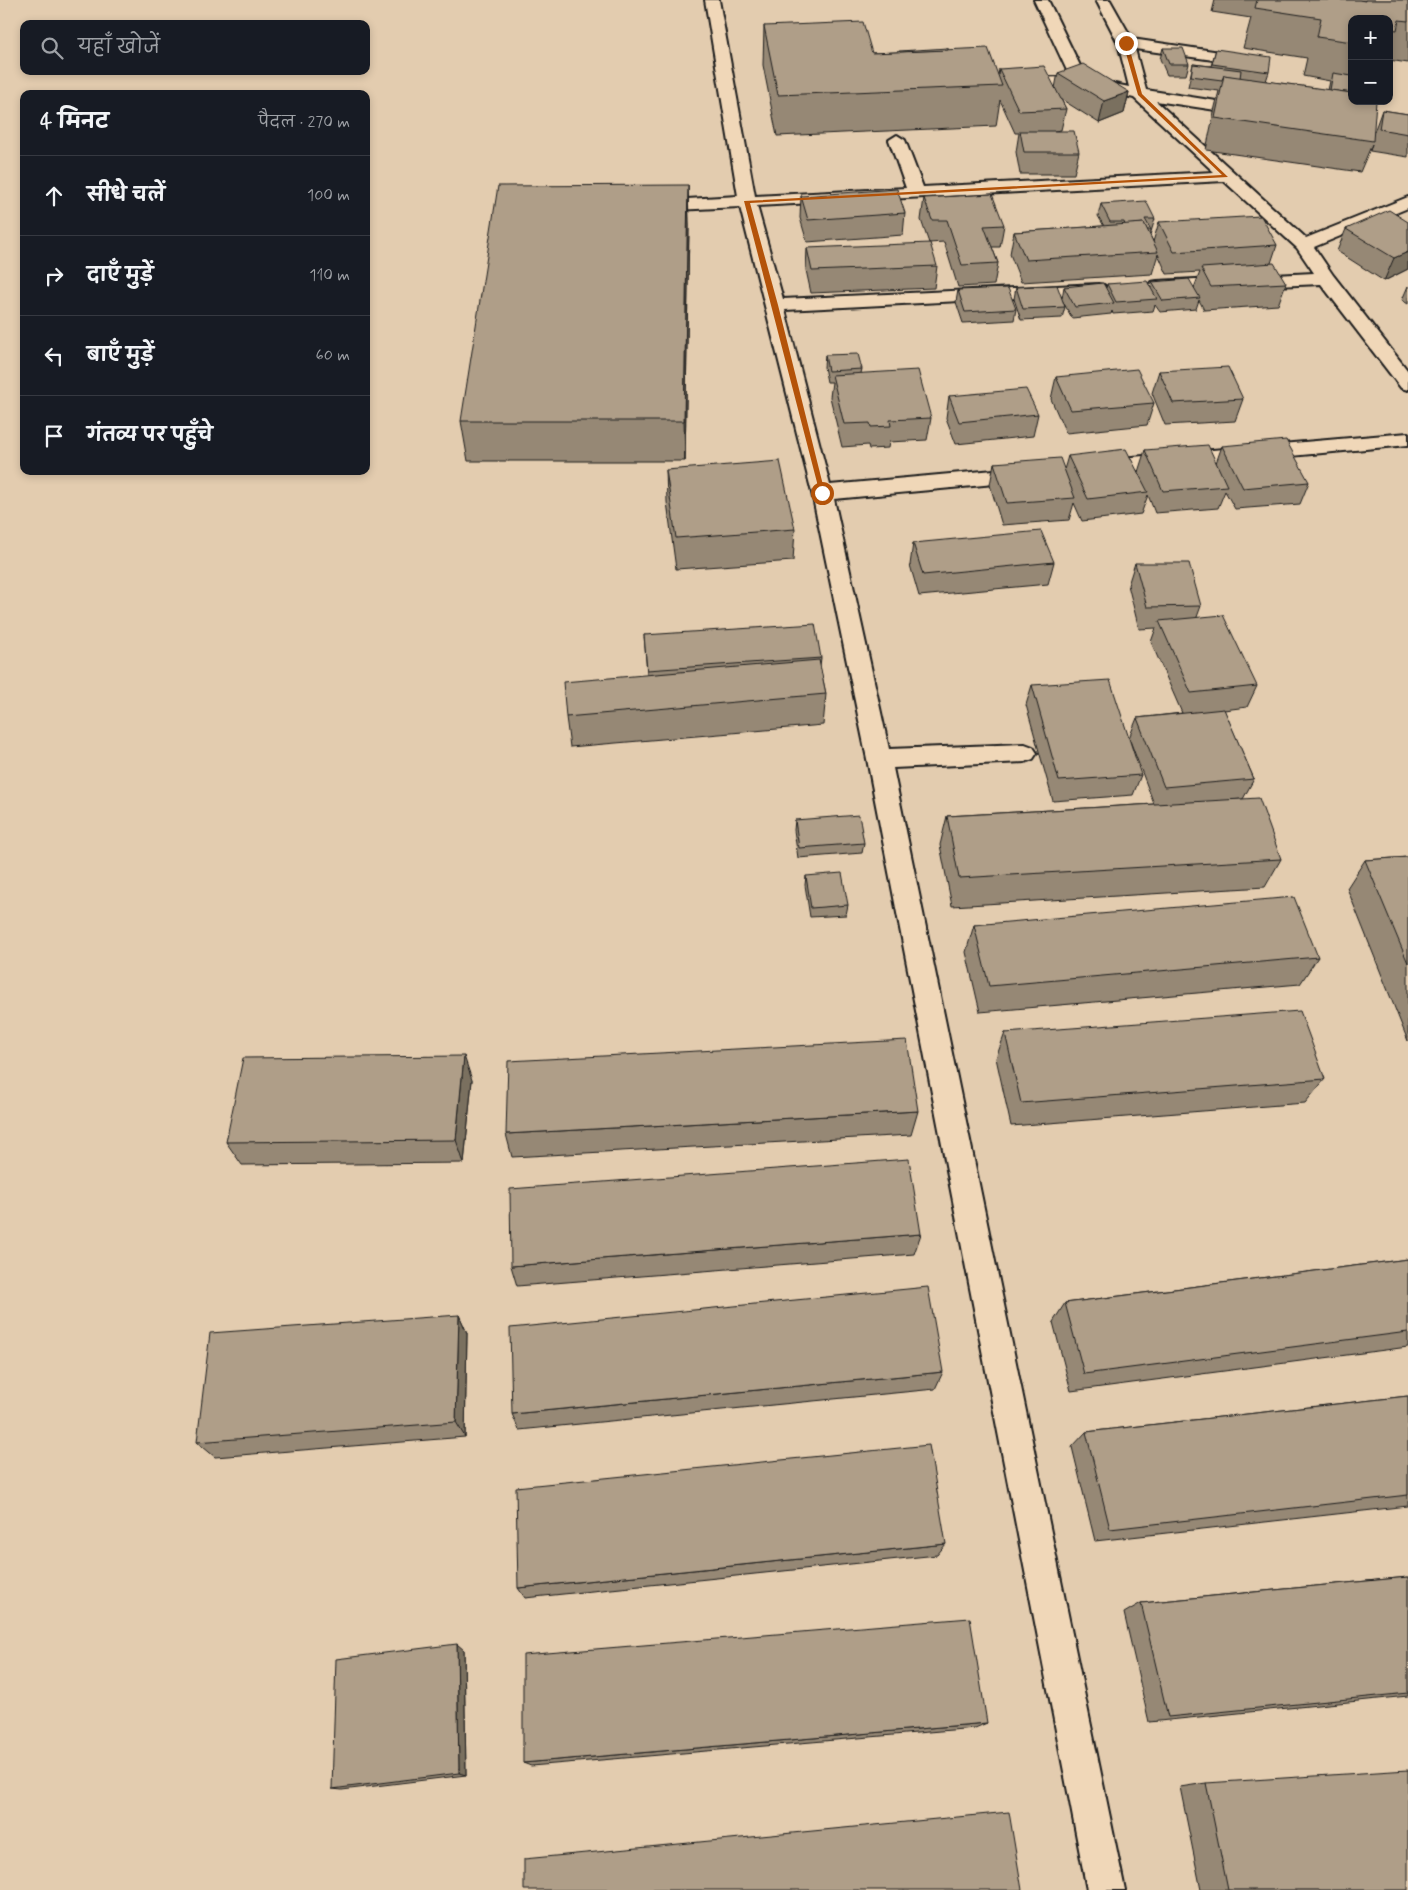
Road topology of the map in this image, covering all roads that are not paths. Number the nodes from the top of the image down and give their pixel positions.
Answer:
1 (712, 0) edge
2 (1041, 0) edge
3 (1103, 0) edge
4 (1126, 43) junction
5 (1263, 62) edge
6 (1080, 81) junction
7 (1001, 83) edge
8 (1140, 94) junction
9 (1264, 113) edge
10 (897, 140) dead end
11 (1227, 176) junction
12 (916, 191) junction
13 (746, 201) junction
14 (1408, 202) edge
15 (632, 207) edge
16 (1304, 245) junction
17 (1326, 278) junction
18 (1139, 287) edge
19 (1119, 288) edge
20 (775, 305) junction
21 (1408, 384) edge
22 (1408, 439) edge
23 (1080, 469) edge
24 (1040, 473) edge
25 (822, 493) junction
26 (1025, 753) dead end
27 (879, 759) junction
28 (1106, 1890) edge

1 - 13 lane
2 - 6 lane
3 - 4 lane
4 - 5 lane
4 - 8 lane
6 - 7 lane
6 - 8 lane
8 - 9 lane
8 - 11 lane
10 - 12 lane
11 - 12 lane
11 - 16 lane
12 - 13 lane
13 - 15 lane
13 - 20 lane
14 - 16 lane
16 - 17 lane
17 - 18 lane
17 - 21 lane
19 - 20 lane
20 - 25 lane
22 - 23 lane
24 - 25 lane
25 - 27 lane
26 - 27 lane
27 - 28 lane

